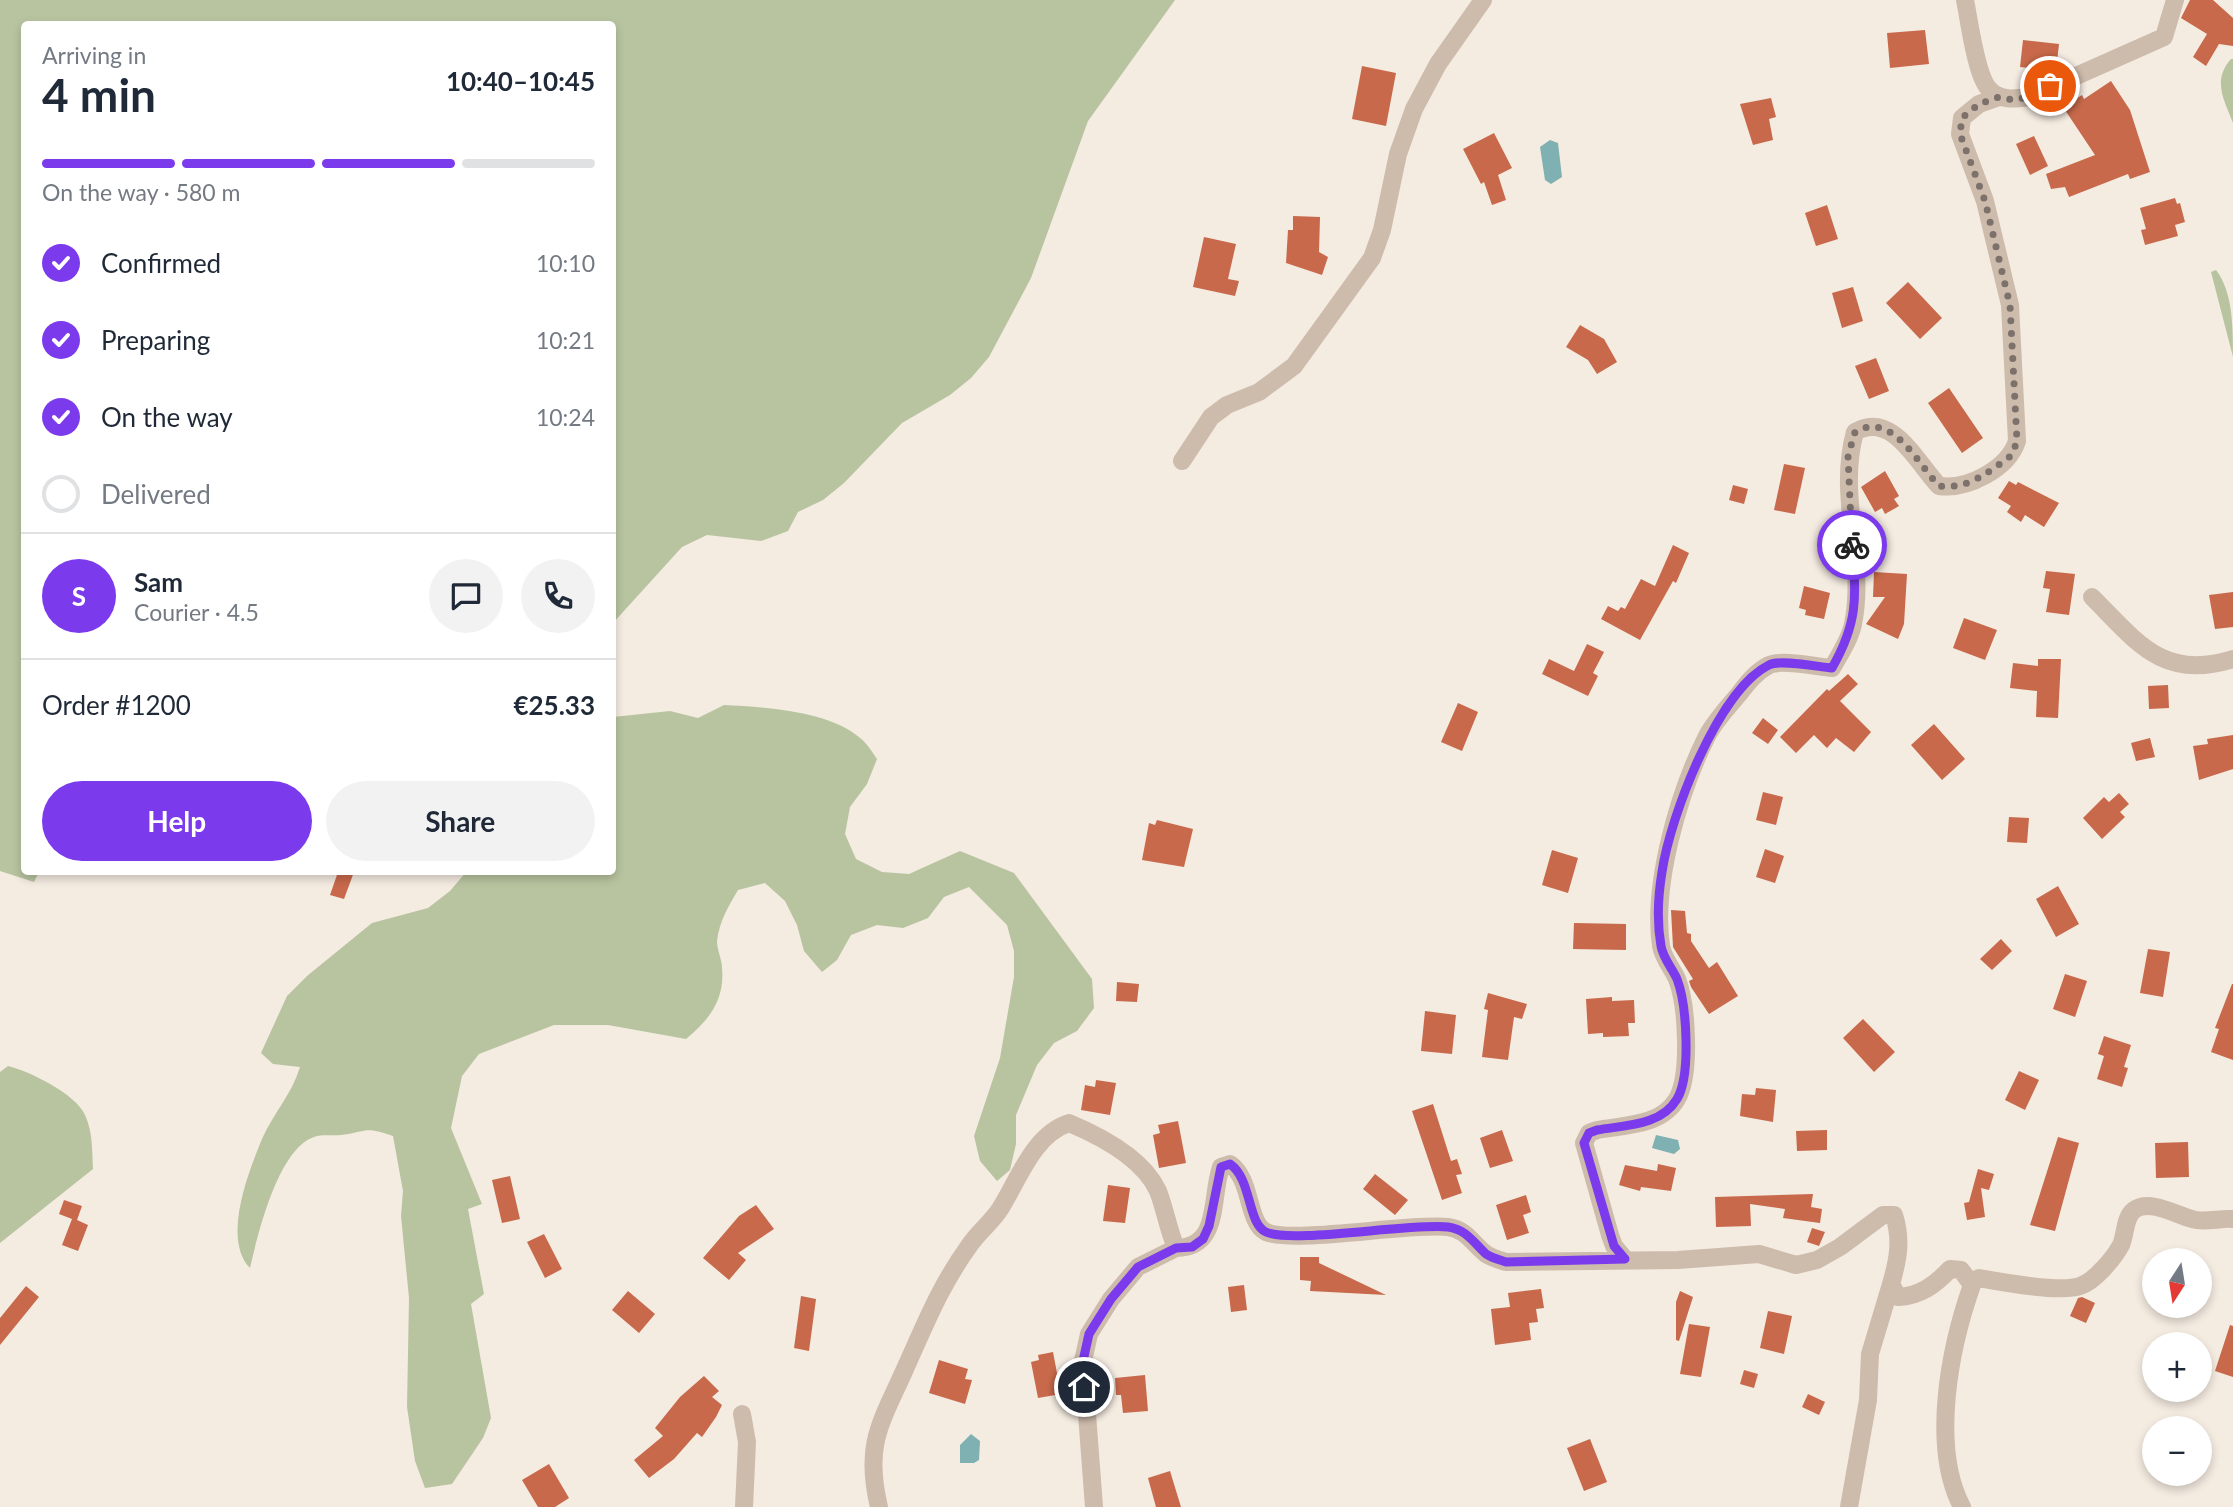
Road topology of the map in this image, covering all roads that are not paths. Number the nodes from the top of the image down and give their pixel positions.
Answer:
1 (1483, 0) edge
2 (1965, 0) edge
3 (2175, 0) edge
4 (1999, 97) junction
5 (1182, 461) dead end
6 (2092, 597) dead end
7 (2233, 659) edge
8 (2233, 1219) edge
9 (1176, 1248) junction
10 (1625, 1259) junction
11 (1979, 1278) dead end
12 (1891, 1284) junction
13 (742, 1414) dead end
14 (744, 1507) edge
15 (879, 1507) edge
16 (1094, 1507) edge
17 (1849, 1507) edge
18 (1962, 1507) edge

1 - 5 street
2 - 4 street
3 - 4 street
4 - 10 street
6 - 7 street
8 - 11 street
9 - 10 street
9 - 15 street
9 - 16 street
10 - 12 street
12 - 17 street
12 - 18 street
13 - 14 street

